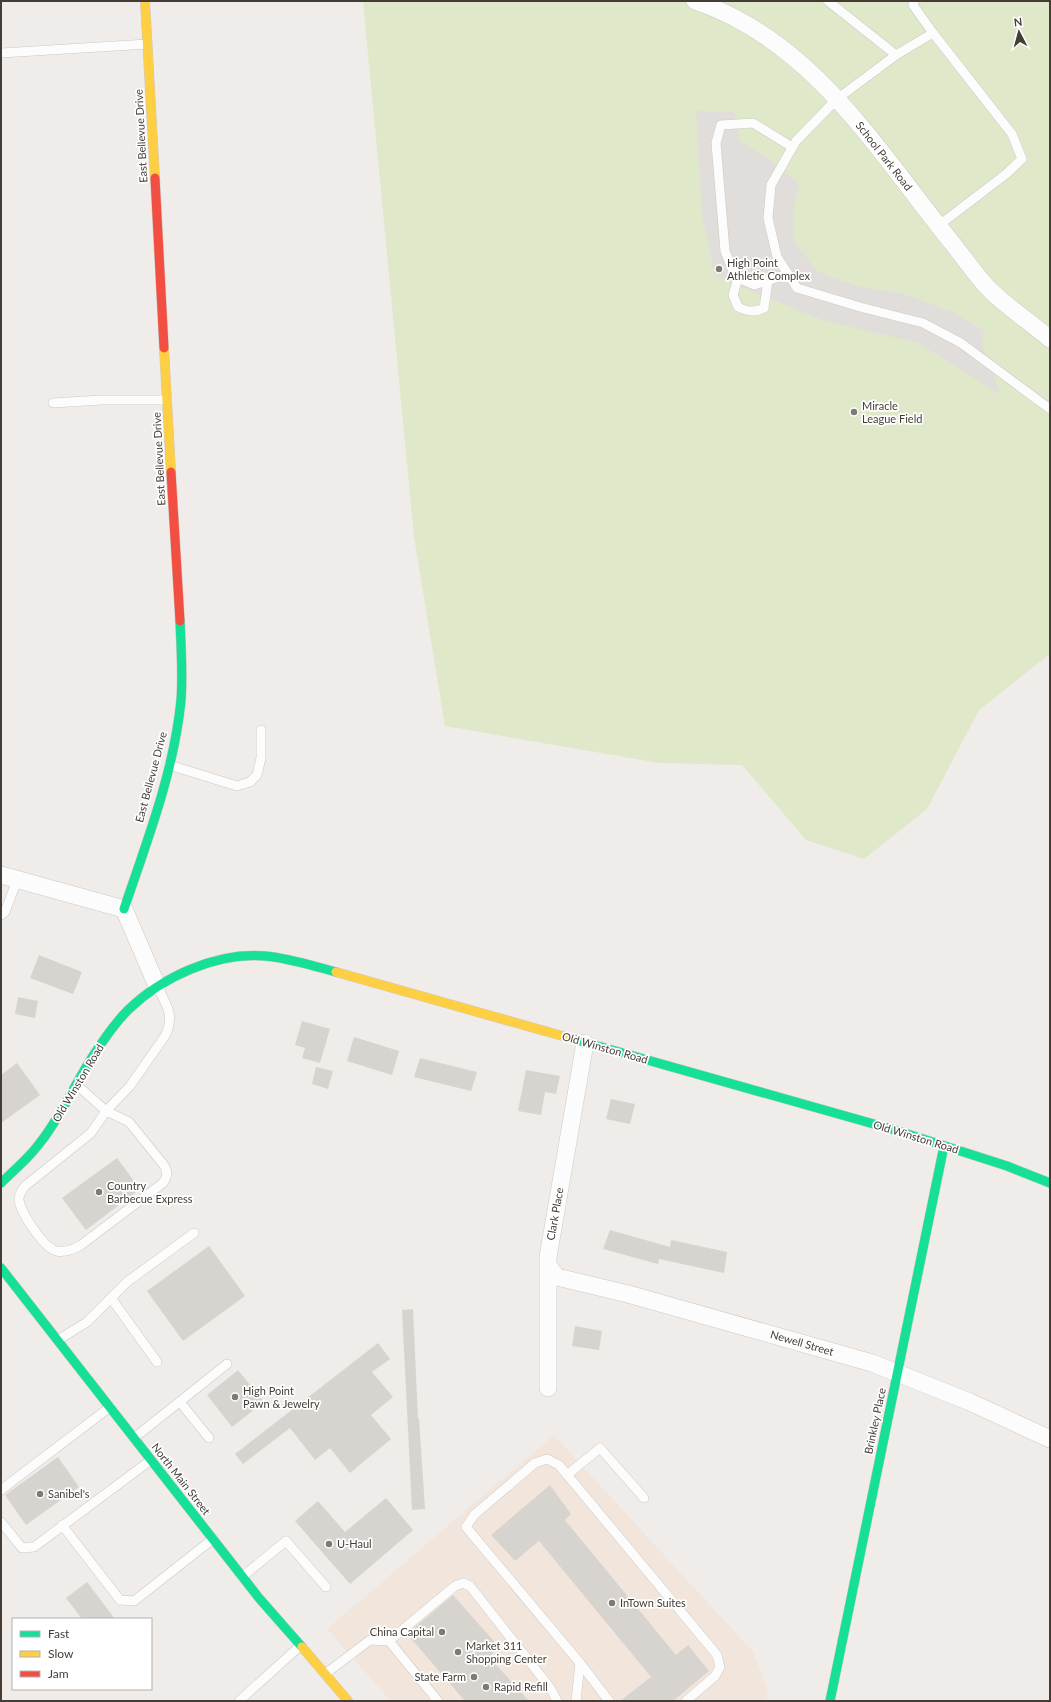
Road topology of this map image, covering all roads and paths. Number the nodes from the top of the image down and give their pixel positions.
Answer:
1 (145, 1) edge
2 (695, 1) edge
3 (828, 1) edge
4 (914, 1) edge
5 (932, 33) junction
6 (148, 44) junction
7 (1, 53) edge
8 (896, 55) junction
9 (837, 99) junction
10 (792, 147) junction
11 (938, 226) junction
12 (788, 274) junction
13 (738, 278) junction
14 (768, 281) junction
15 (1050, 338) edge
16 (167, 400) junction
17 (53, 403) dead end
18 (1050, 409) edge
19 (261, 730) dead end
20 (169, 765) junction
21 (9, 877) edge
22 (124, 909) junction
23 (1, 915) edge
24 (157, 986) junction
25 (585, 1043) junction
26 (77, 1085) junction
27 (106, 1111) junction
28 (944, 1146) junction
29 (1, 1182) edge
30 (1050, 1183) edge
31 (194, 1233) dead end
32 (1, 1268) edge
33 (549, 1268) junction
34 (111, 1298) junction
35 (58, 1340) junction
36 (157, 1362) dead end
37 (227, 1364) dead end
38 (897, 1374) junction
39 (548, 1388) dead end
40 (180, 1402) junction
41 (110, 1407) junction
42 (134, 1438) junction
43 (209, 1438) dead end
44 (1050, 1438) edge
45 (151, 1460) junction
46 (567, 1475) junction
47 (1, 1490) edge
48 (644, 1498) dead end
49 (1, 1522) edge
50 (62, 1525) junction
51 (213, 1539) junction
52 (242, 1577) junction
53 (326, 1587) dead end
54 (389, 1641) junction
55 (300, 1646) junction
56 (580, 1663) junction
57 (325, 1674) junction
58 (239, 1701) edge
59 (348, 1701) edge
60 (438, 1701) edge
61 (557, 1701) edge
62 (576, 1701) edge
63 (609, 1701) edge
64 (686, 1701) edge
65 (830, 1701) edge

1 - 6 street, East Bellevue Drive
2 - 9 street, School Park Road
3 - 8 lane
4 - 5 lane
5 - 8 lane
5 - 11 lane
6 - 7 lane
6 - 16 street, East Bellevue Drive
8 - 9 lane
9 - 10 lane
9 - 11 street, School Park Road
10 - 12 lane
10 - 13 lane
11 - 15 street, School Park Road
12 - 14 lane
12 - 18 lane
13 - 14 lane
13 - 14 lane
16 - 17 lane
16 - 20 street, East Bellevue Drive
19 - 20 lane
20 - 22 street, East Bellevue Drive
21 - 22 street
21 - 23 lane
22 - 24 street
24 - 25 street, Old Winston Road
24 - 26 street, Old Winston Road
24 - 27 lane
25 - 28 street, Old Winston Road
25 - 33 street, Clark Place
26 - 27 lane
26 - 29 street, Old Winston Road
27 - 27 lane
28 - 30 street, Old Winston Road
28 - 38 street, Brinkley Place
31 - 34 lane
32 - 35 street, North Main Street
33 - 38 street, Newell Street
33 - 39 street, Clark Place
34 - 35 lane
34 - 36 lane
35 - 41 street, North Main Street
37 - 40 lane
38 - 44 street, Newell Street
38 - 65 street, Brinkley Place
40 - 42 lane
40 - 43 lane
41 - 42 street, North Main Street
41 - 47 lane
42 - 45 street, North Main Street
45 - 50 lane
45 - 51 street, North Main Street
46 - 48 lane
46 - 56 lane
46 - 64 lane
49 - 50 lane
50 - 51 lane
51 - 52 street, North Main Street
52 - 53 lane
52 - 55 street, North Main Street
54 - 57 lane
54 - 60 lane
54 - 61 lane
55 - 57 street, North Main Street
55 - 58 lane
56 - 62 lane
56 - 63 lane
57 - 59 street, North Main Street

